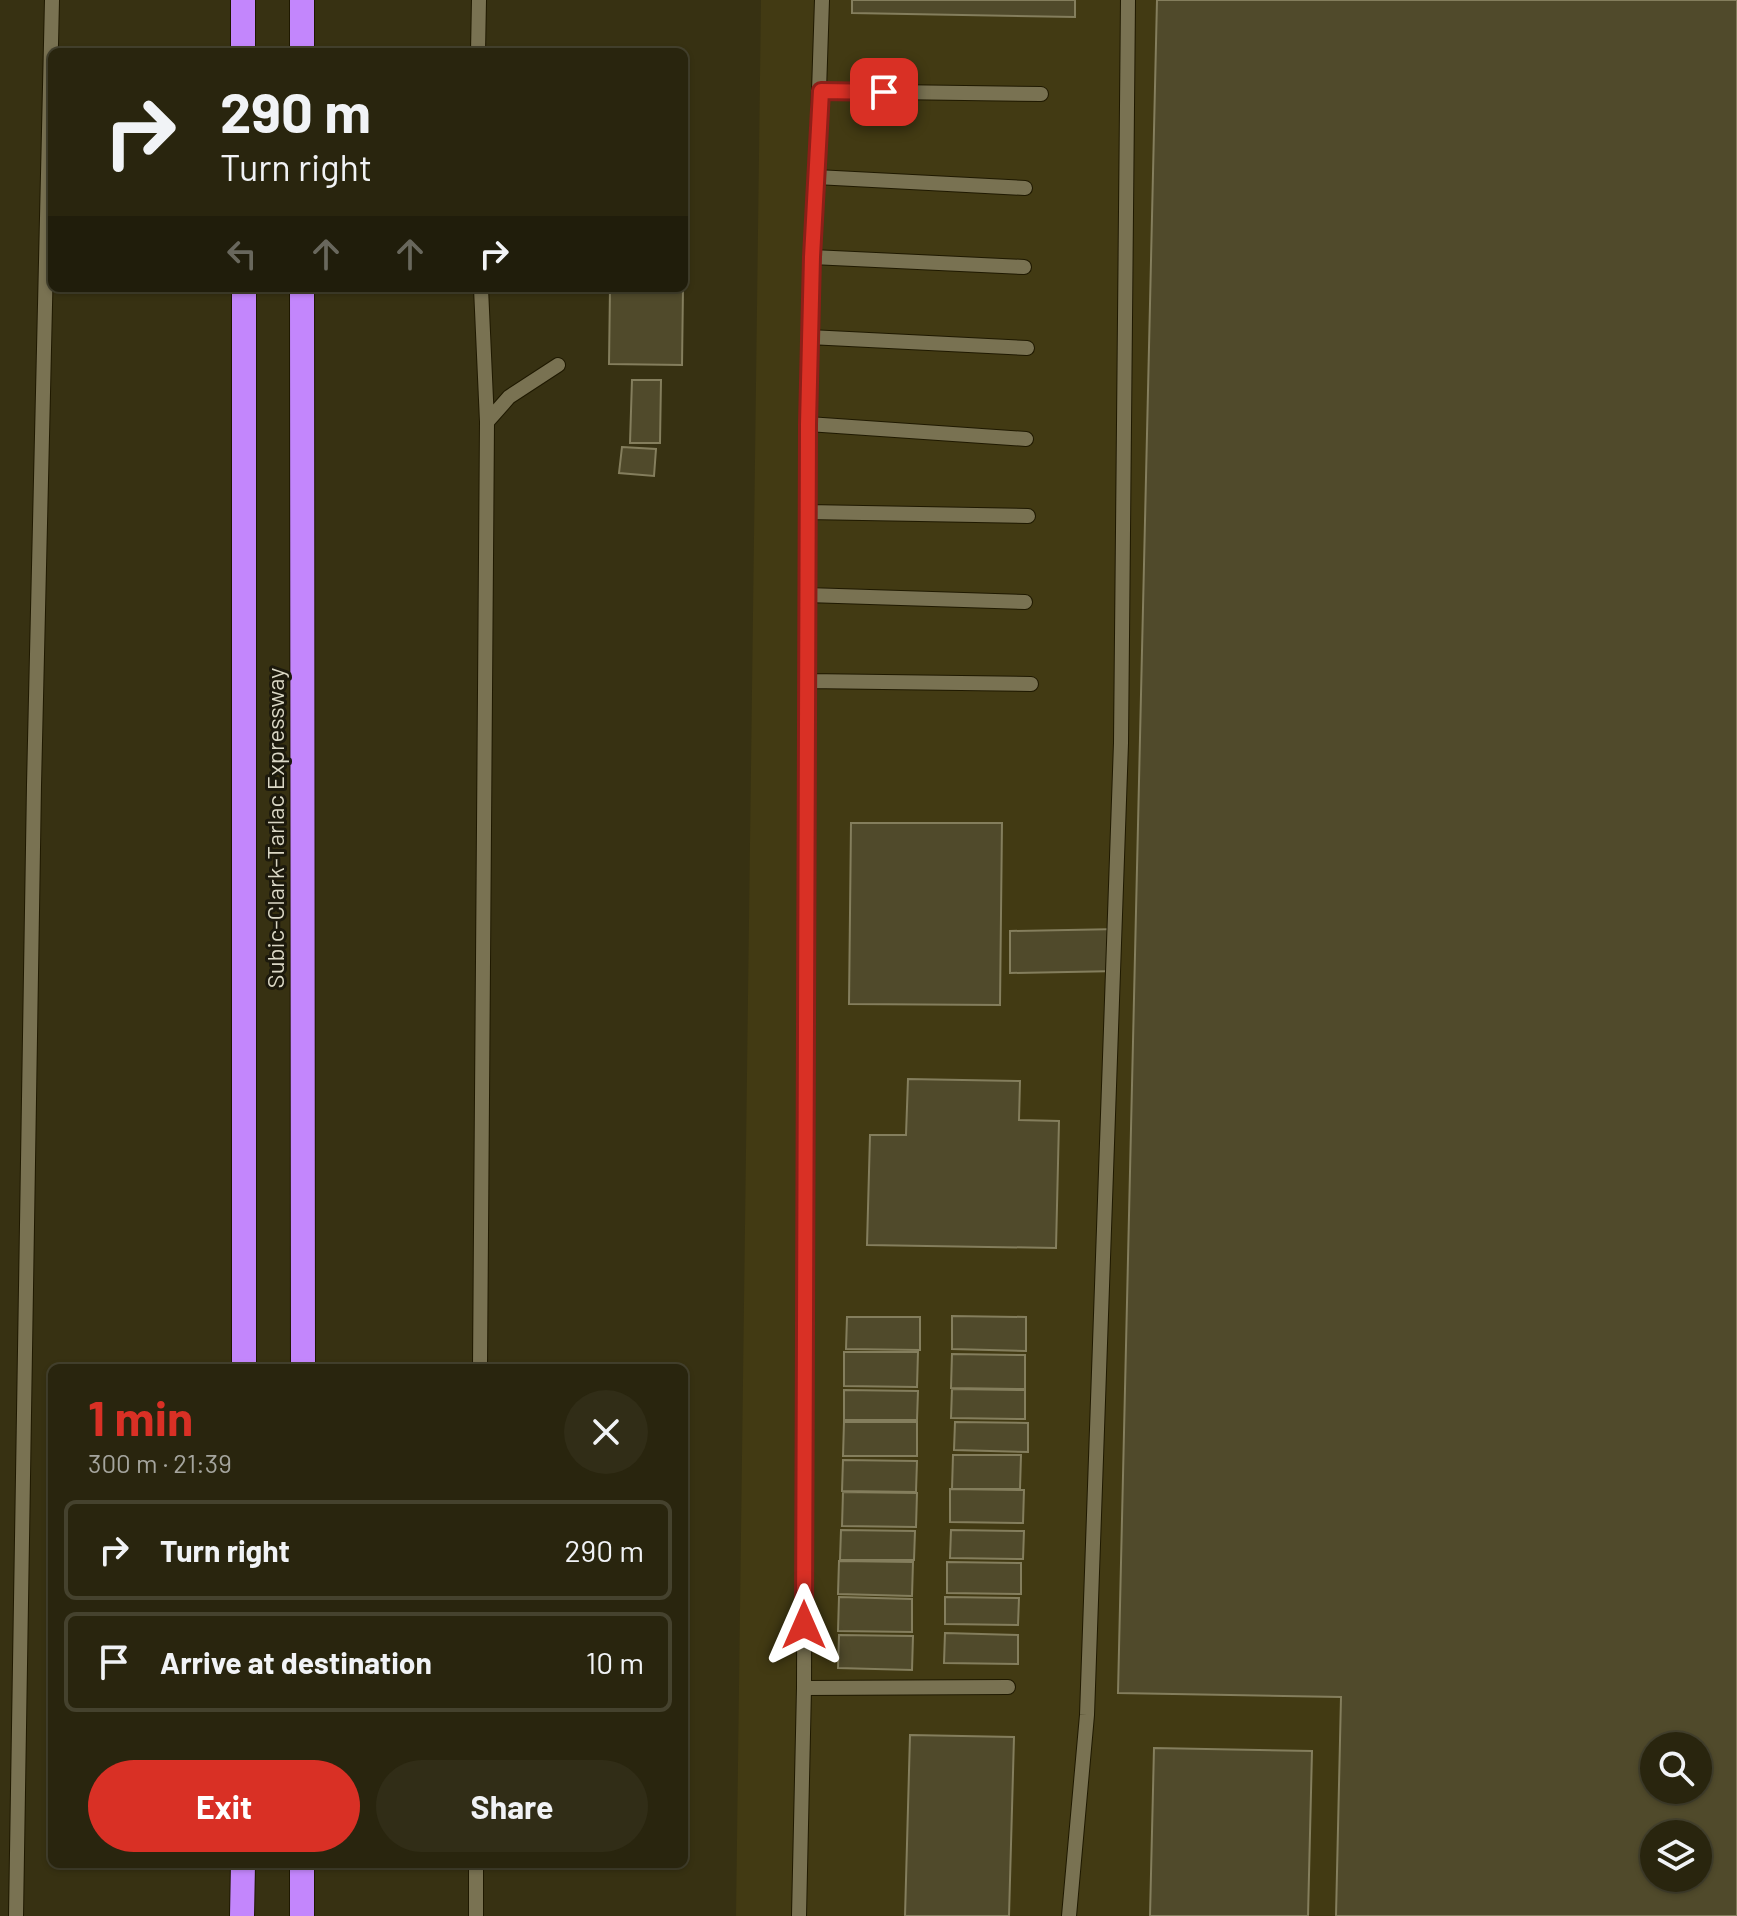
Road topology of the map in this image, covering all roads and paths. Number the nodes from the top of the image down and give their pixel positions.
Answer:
1 (52, 0) edge
2 (243, 0) edge
3 (302, 0) edge
4 (479, 0) edge
5 (822, 0) edge
6 (1128, 0) edge
7 (51, 48) edge
8 (243, 48) edge
9 (302, 48) edge
10 (478, 48) edge
11 (821, 91) junction
12 (1041, 94) dead end
13 (816, 177) junction
14 (48, 181) edge
15 (1025, 188) dead end
16 (812, 257) junction
17 (1024, 267) dead end
18 (244, 292) edge
19 (302, 292) edge
20 (481, 292) edge
21 (809, 337) junction
22 (1027, 348) dead end
23 (558, 365) dead end
24 (487, 422) junction
25 (808, 424) junction
26 (1026, 439) dead end
27 (807, 512) junction
28 (1028, 516) dead end
29 (807, 595) junction
30 (1025, 602) dead end
31 (807, 681) junction
32 (1031, 684) dead end
33 (244, 1364) edge
34 (303, 1364) edge
35 (480, 1364) edge
36 (1008, 1687) dead end
37 (804, 1688) junction
38 (243, 1868) edge
39 (302, 1868) edge
40 (476, 1868) edge
41 (16, 1916) edge
42 (242, 1916) edge
43 (302, 1916) edge
44 (476, 1916) edge
45 (799, 1916) edge
46 (1069, 1916) edge

1 - 7 lane
2 - 8 highway
3 - 9 highway
4 - 10 lane
5 - 11 lane
6 - 46 lane
11 - 12 lane
11 - 13 lane
13 - 15 lane
13 - 16 lane
14 - 41 lane
16 - 17 lane
16 - 21 lane
18 - 33 highway, Subic-Clark-Tarlac Expressway
19 - 34 highway, Subic-Clark-Tarlac Expressway
20 - 24 lane
21 - 22 lane
21 - 25 lane
23 - 24 lane
24 - 35 lane
25 - 26 lane
25 - 27 lane
27 - 28 lane
27 - 29 lane
29 - 30 lane
29 - 31 lane
31 - 32 lane
31 - 37 lane
36 - 37 lane
37 - 45 lane
38 - 42 highway
39 - 43 highway
40 - 44 lane

